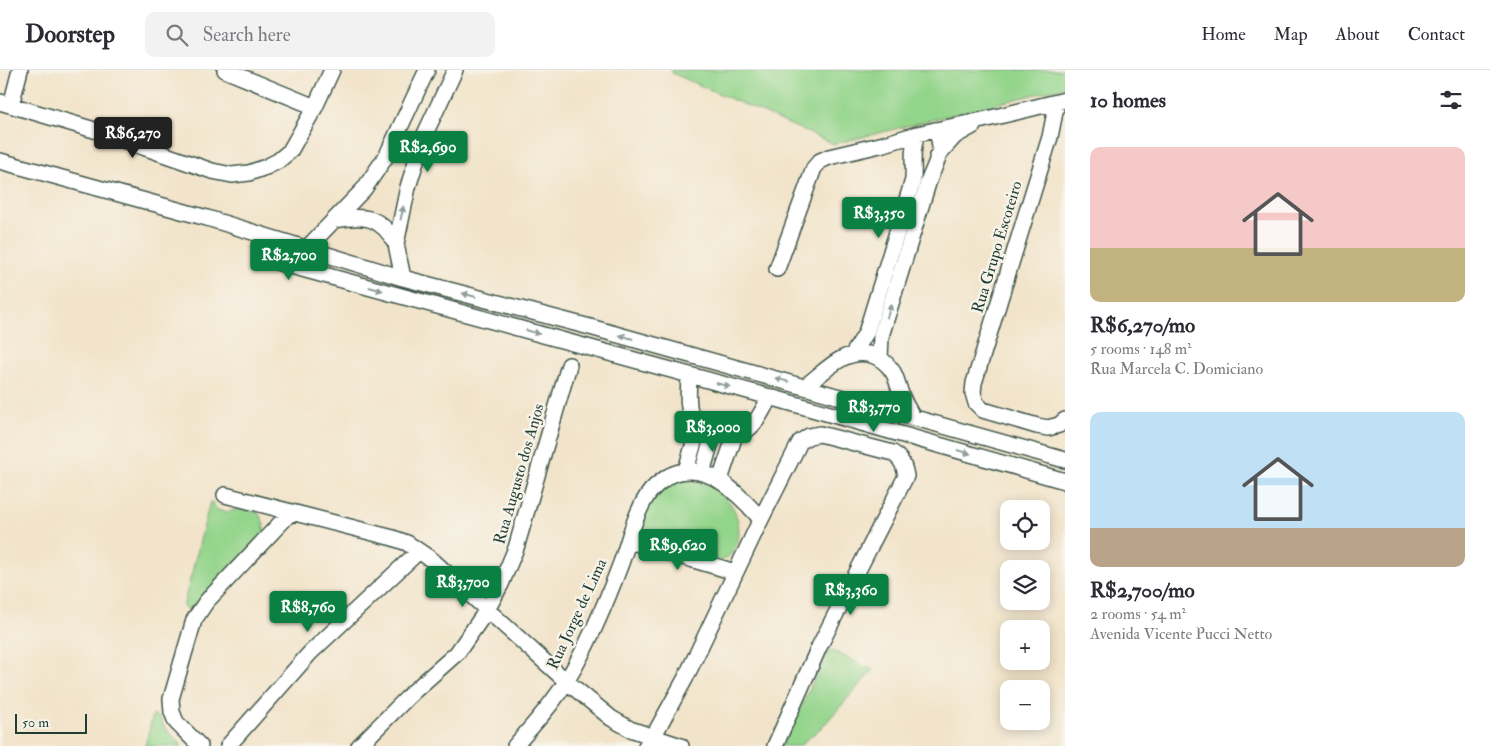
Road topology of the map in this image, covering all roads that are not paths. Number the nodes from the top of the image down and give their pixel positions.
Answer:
1 (20, 70) edge
2 (225, 70) edge
3 (332, 70) edge
4 (427, 70) edge
5 (455, 70) edge
6 (1061, 101) edge
7 (5, 103) edge
8 (315, 107) junction
9 (983, 120) junction
10 (935, 130) junction
11 (917, 134) junction
12 (884, 144) junction
13 (938, 155) junction
14 (912, 157) junction
15 (0, 161) edge
16 (334, 220) junction
17 (396, 244) junction
18 (307, 248) junction
19 (336, 257) junction
20 (273, 261) dead end
21 (777, 270) dead end
22 (312, 272) junction
23 (403, 278) junction
24 (590, 327) junction
25 (585, 346) junction
26 (853, 354) junction
27 (880, 358) junction
28 (568, 364) dead end
29 (689, 375) junction
30 (804, 386) junction
31 (770, 398) junction
32 (913, 418) junction
33 (1062, 423) edge
34 (699, 425) junction
35 (948, 428) junction
36 (714, 430) junction
37 (735, 435) junction
38 (943, 446) junction
39 (1065, 460) edge
40 (686, 470) junction
41 (702, 473) junction
42 (720, 480) junction
43 (1065, 481) edge
44 (225, 495) dead end
45 (291, 512) junction
46 (761, 520) junction
47 (629, 541) junction
48 (419, 551) junction
49 (735, 572) junction
50 (487, 610) junction
51 (566, 681) junction
52 (649, 742) edge
53 (200, 746) edge
54 (228, 746) edge
55 (359, 746) edge
56 (515, 746) edge
57 (681, 746) edge
58 (775, 746) edge

1 - 7 street
2 - 8 street
3 - 8 street
4 - 16 street
17 -> 5 street
6 - 9 street
6 - 33 street, Rua Grupo Escoteiro
7 - 8 street
9 - 10 street
9 - 13 street
10 - 11 street
10 - 13 street
11 - 12 street
11 - 14 street
12 - 14 street
12 - 21 street
13 - 14 street
27 -> 13 street
14 - 26 street
15 - 18 street
16 - 17 street
16 - 18 street
17 - 23 street
18 - 19 street
18 - 22 street
19 - 22 street
19 - 23 street
20 - 22 street
22 -> 25 street
24 -> 23 street
24 - 25 street
30 -> 24 street
25 - 29 street
26 - 27 street
26 - 30 street
27 - 32 street
28 - 50 street, Rua Augusto dos Anjos
29 -> 31 street
29 - 34 street
30 - 32 street
31 - 37 street
31 - 38 street
32 - 35 street
34 - 36 street
34 - 40 street
35 - 38 street
35 - 39 street
36 - 37 street
36 - 41 street
37 - 42 street
38 -> 43 street
40 - 41 street
40 - 47 street, Rua Jorge de Lima
41 - 42 street
42 - 46 street
44 - 45 street
45 - 48 street
45 - 53 street
46 - 49 street
46 - 58 street
47 - 49 street
47 - 51 street, Rua Jorge de Lima
48 - 50 street
48 - 54 street
49 - 52 street
50 - 51 street
50 - 55 street, Rua Augusto dos Anjos
51 - 52 street
51 - 56 street, Rua Jorge de Lima
52 - 57 street

